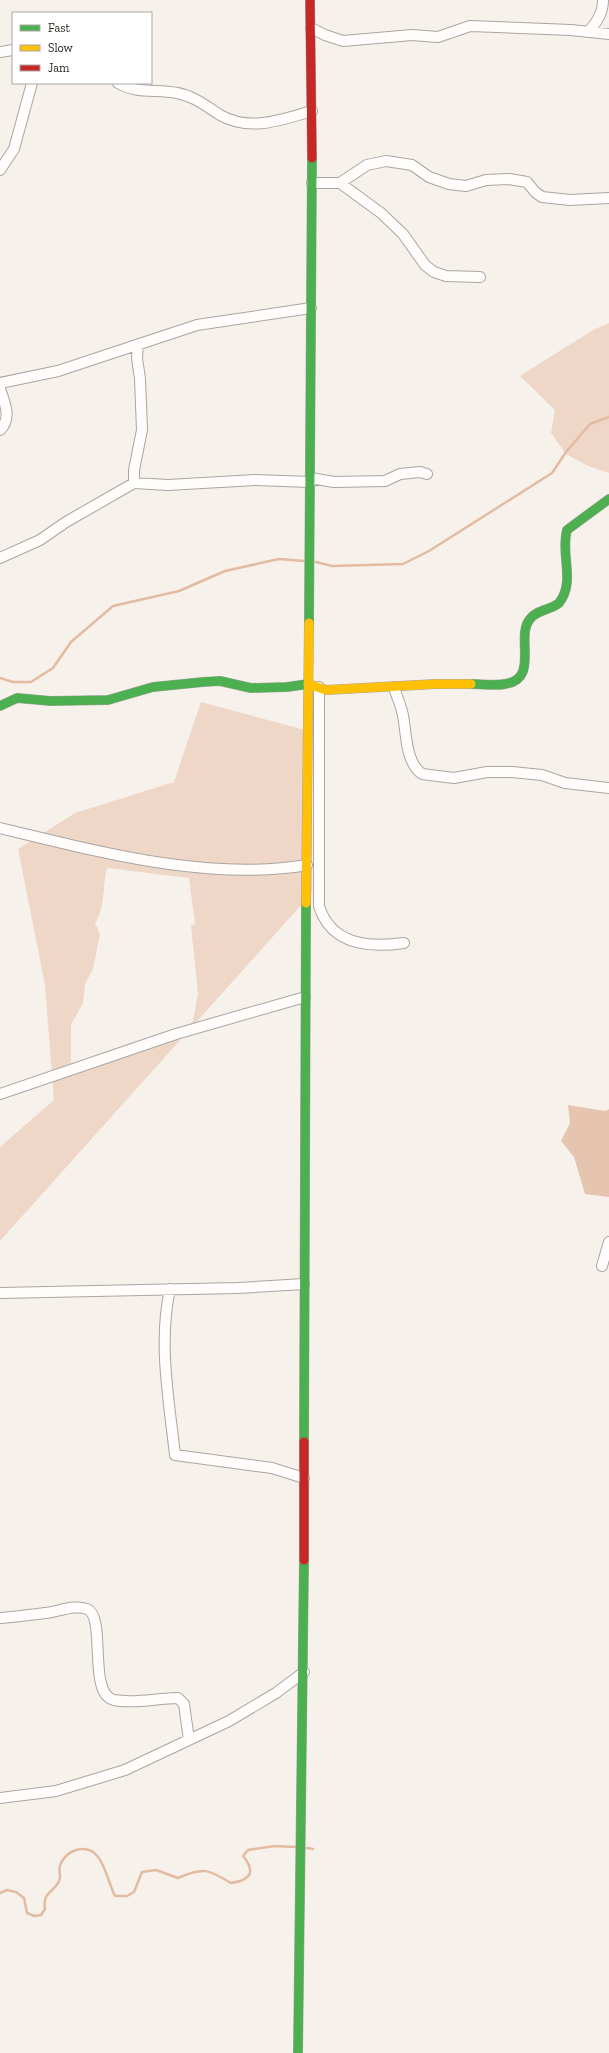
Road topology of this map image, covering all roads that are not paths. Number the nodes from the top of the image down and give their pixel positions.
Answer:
1 (310, 0) edge
2 (602, 0) edge
3 (311, 28) junction
4 (588, 32) junction
5 (609, 34) edge
6 (12, 50) edge
7 (0, 52) edge
8 (32, 84) edge
9 (120, 84) edge
10 (312, 111) junction
11 (0, 170) edge
12 (312, 183) junction
13 (340, 183) junction
14 (609, 198) edge
15 (480, 277) dead end
16 (311, 308) junction
17 (138, 345) junction
18 (0, 383) edge
19 (0, 389) edge
20 (0, 430) edge
21 (427, 474) dead end
22 (311, 480) junction
23 (134, 483) junction
24 (609, 498) edge
25 (0, 558) edge
26 (309, 684) junction
27 (394, 687) junction
28 (319, 688) junction
29 (0, 706) edge
30 (609, 788) edge
31 (0, 828) edge
32 (307, 865) junction
33 (404, 943) dead end
34 (305, 997) junction
35 (0, 1094) edge
36 (609, 1242) edge
37 (602, 1266) dead end
38 (304, 1284) junction
39 (170, 1289) junction
40 (0, 1293) edge
41 (304, 1478) junction
42 (0, 1618) edge
43 (304, 1672) junction
44 (189, 1740) junction
45 (0, 1798) edge
46 (298, 2053) edge

1 - 3 main road
2 - 4 street
3 - 4 street
3 - 10 main road
4 - 5 street
6 - 7 street
8 - 11 street
9 - 10 street
10 - 12 main road
12 - 13 street
12 - 16 main road
13 - 14 street
13 - 15 street
16 - 17 street
16 - 22 main road
17 - 18 street
17 - 23 street
19 - 20 street
21 - 22 street
22 - 23 street
22 - 26 main road
23 - 25 street
24 - 27 main road
26 - 28 main road
26 - 29 main road
26 - 32 main road
27 - 28 main road
27 - 30 street
28 - 33 street
31 - 32 street
32 - 34 main road
34 - 35 street
34 - 38 main road
36 - 37 street
38 - 39 street
38 - 41 main road
39 - 40 street
39 - 41 street
41 - 43 main road
42 - 44 street
43 - 44 street
43 - 46 main road
44 - 45 street

